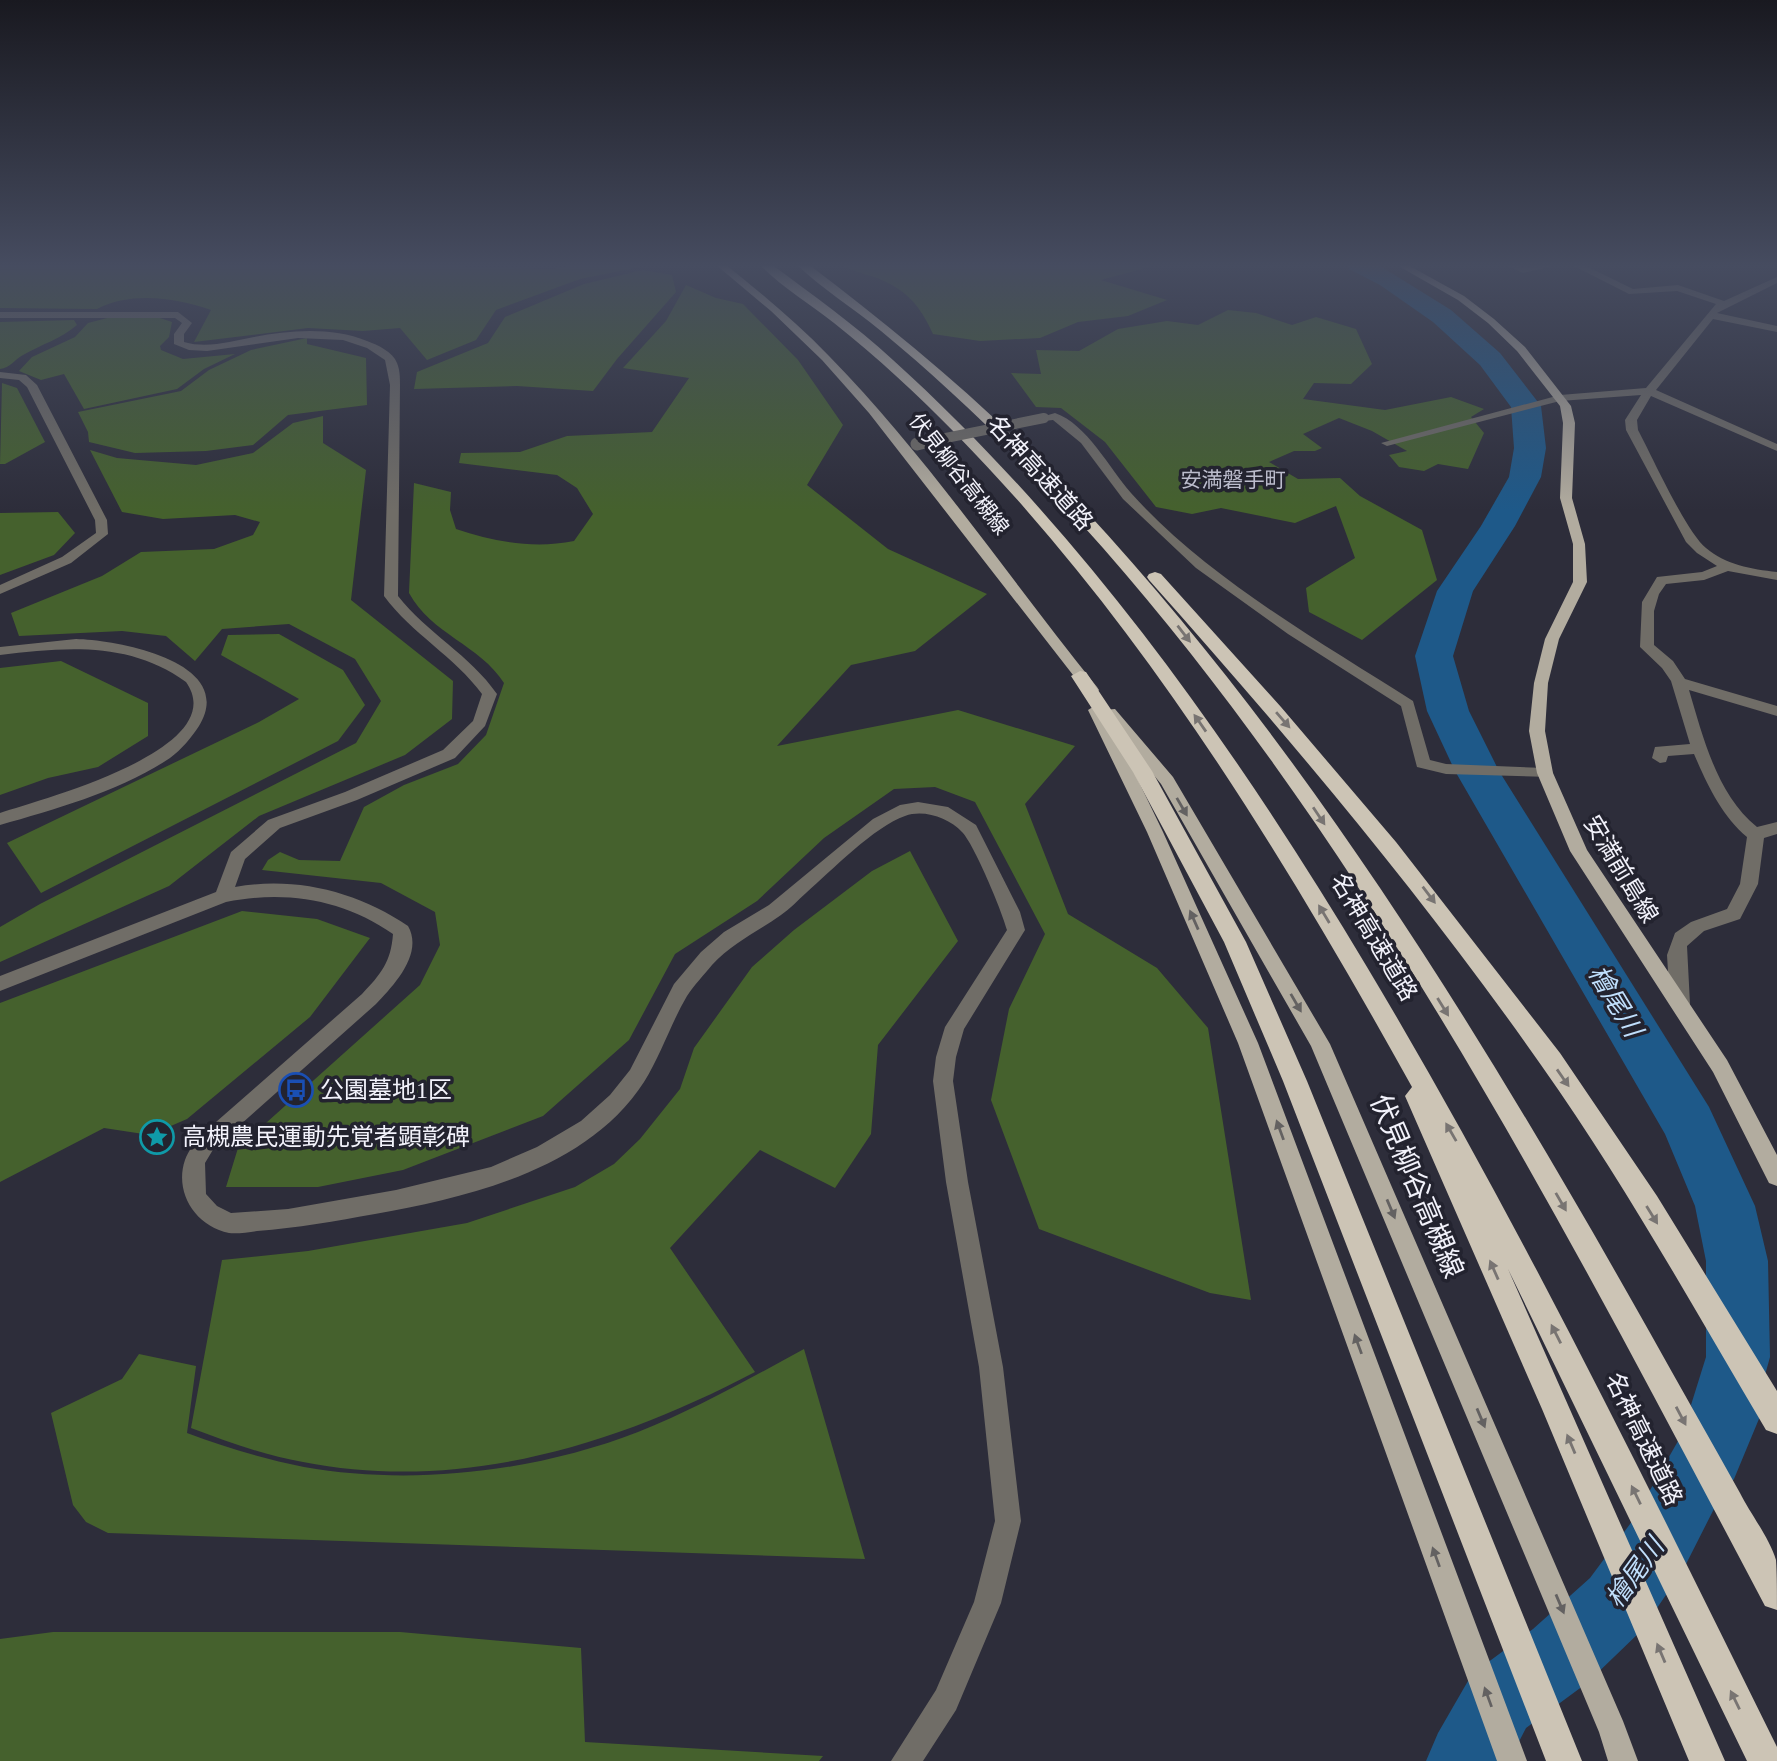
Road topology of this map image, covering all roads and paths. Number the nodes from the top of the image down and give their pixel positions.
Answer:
1 (185, 346) edge
2 (227, 346) edge
3 (372, 346) edge
4 (814, 346) edge
5 (867, 346) edge
6 (909, 346) edge
7 (922, 346) edge
8 (1518, 346) edge
9 (1685, 346) edge
10 (0, 375) edge
11 (1649, 391) junction
12 (1554, 399) junction
13 (1387, 443) dead end
14 (902, 447) junction
15 (1777, 448) edge
16 (1726, 567) junction
17 (1777, 576) edge
18 (0, 590) edge
19 (0, 651) edge
20 (1080, 676) junction
21 (1681, 683) junction
22 (1777, 711) edge
23 (1701, 748) junction
24 (1660, 758) dead end
25 (1545, 773) junction
26 (0, 819) edge
27 (1777, 828) edge
28 (1756, 835) junction
29 (223, 896) junction
30 (1342, 943) junction
31 (0, 984) edge
32 (1680, 1004) junction
33 (1777, 1176) edge
34 (1777, 1419) edge
35 (1777, 1594) edge
36 (906, 1761) edge
37 (1511, 1761) edge
38 (1564, 1761) edge
39 (1623, 1761) edge
40 (1707, 1761) edge
41 (1765, 1761) edge

1 - 2 street
3 - 29 street
4 - 14 main road, 伏見柳谷高槻線
30 -> 5 highway, 名神高速道路
6 -> 35 highway, 名神高速道路
7 -> 34 highway
8 - 12 main road, 安満前島線
9 - 11 street
10 - 18 street
11 - 12 street
11 - 15 street
11 - 16 street
12 - 13 street
12 - 25 main road, 安満前島線
14 - 20 main road, 伏見柳谷高槻線
14 - 25 street, bridge
16 - 17 street
16 - 21 street
19 - 26 street
37 -> 20 main road, 伏見柳谷高槻線
20 - 38 highway
20 -> 39 main road, 伏見柳谷高槻線
21 - 22 street
21 - 23 street
23 - 24 street
23 - 28 street
25 - 32 main road, 安満前島線
27 - 28 street
28 - 32 street
29 - 31 street
29 - 36 street
40 -> 30 highway
41 -> 30 highway, 名神高速道路
32 - 33 main road, 安満前島線

